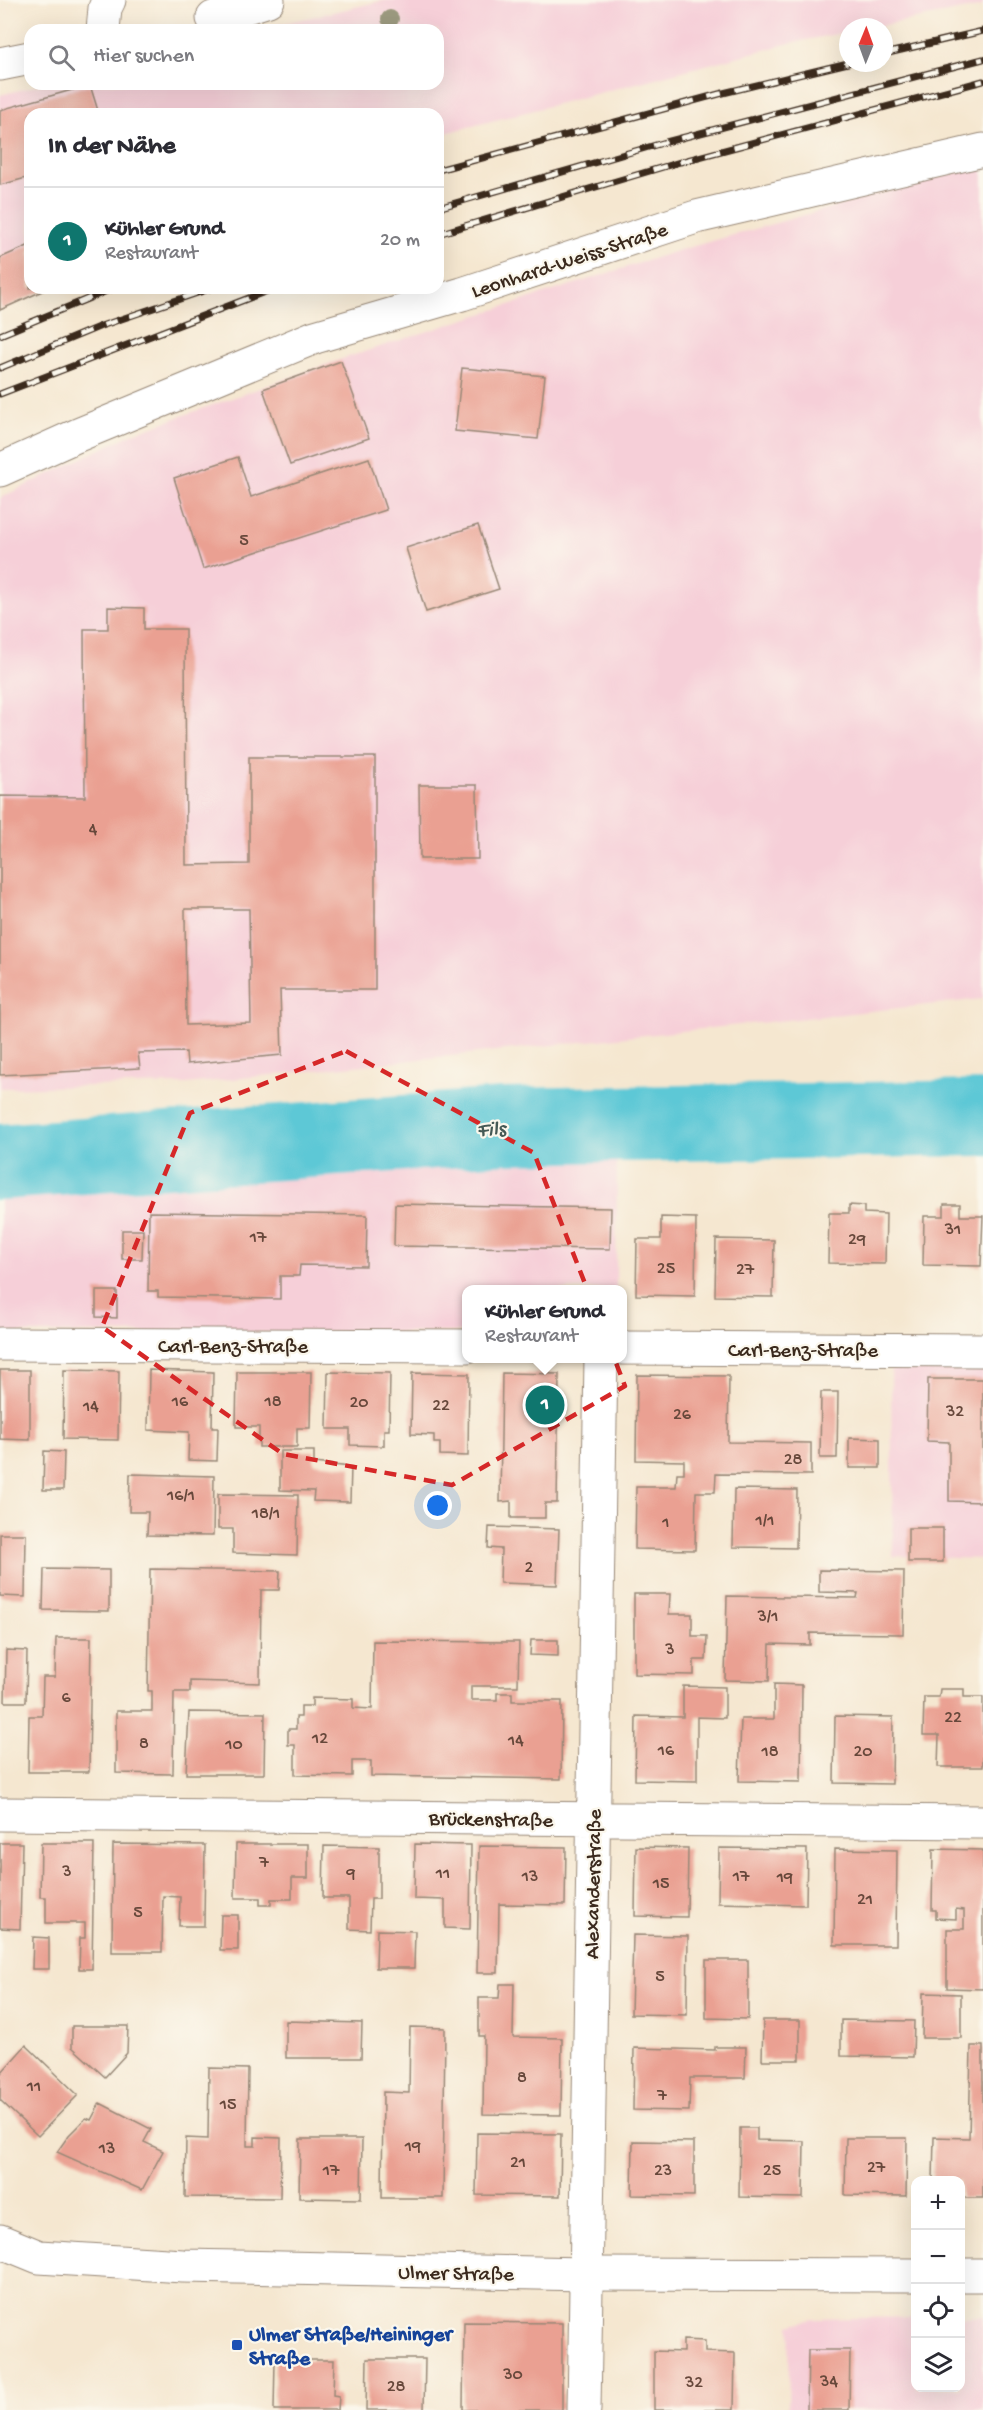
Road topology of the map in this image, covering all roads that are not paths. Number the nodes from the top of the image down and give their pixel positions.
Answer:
1 (109, 0) edge
2 (268, 0) edge
3 (211, 16) edge
4 (104, 24) edge
5 (24, 59) edge
6 (0, 64) edge
7 (983, 150) edge
8 (0, 470) edge
9 (0, 1344) edge
10 (462, 1347) edge
11 (627, 1348) edge
12 (983, 1350) edge
13 (600, 1363) edge
14 (0, 1814) edge
15 (593, 1819) junction
16 (983, 1822) edge
17 (0, 2241) edge
18 (585, 2274) junction
19 (911, 2275) edge
20 (965, 2275) edge
21 (983, 2275) edge
22 (584, 2410) edge

1 - 4 street
2 - 3 street
5 - 6 street
7 - 8 street, Leonhard-Weiss-Straße
9 - 10 street, Carl-Benz-Straße
11 - 12 street, Carl-Benz-Straße
13 - 15 street, Alexanderstraße
14 - 15 street, Brückenstraße
15 - 16 street, Brückenstraße
15 - 18 street, Alexanderstraße
17 - 18 street, Ulmer Straße
18 - 19 street, Ulmer Straße
18 - 22 street, Alexanderstraße
20 - 21 street

